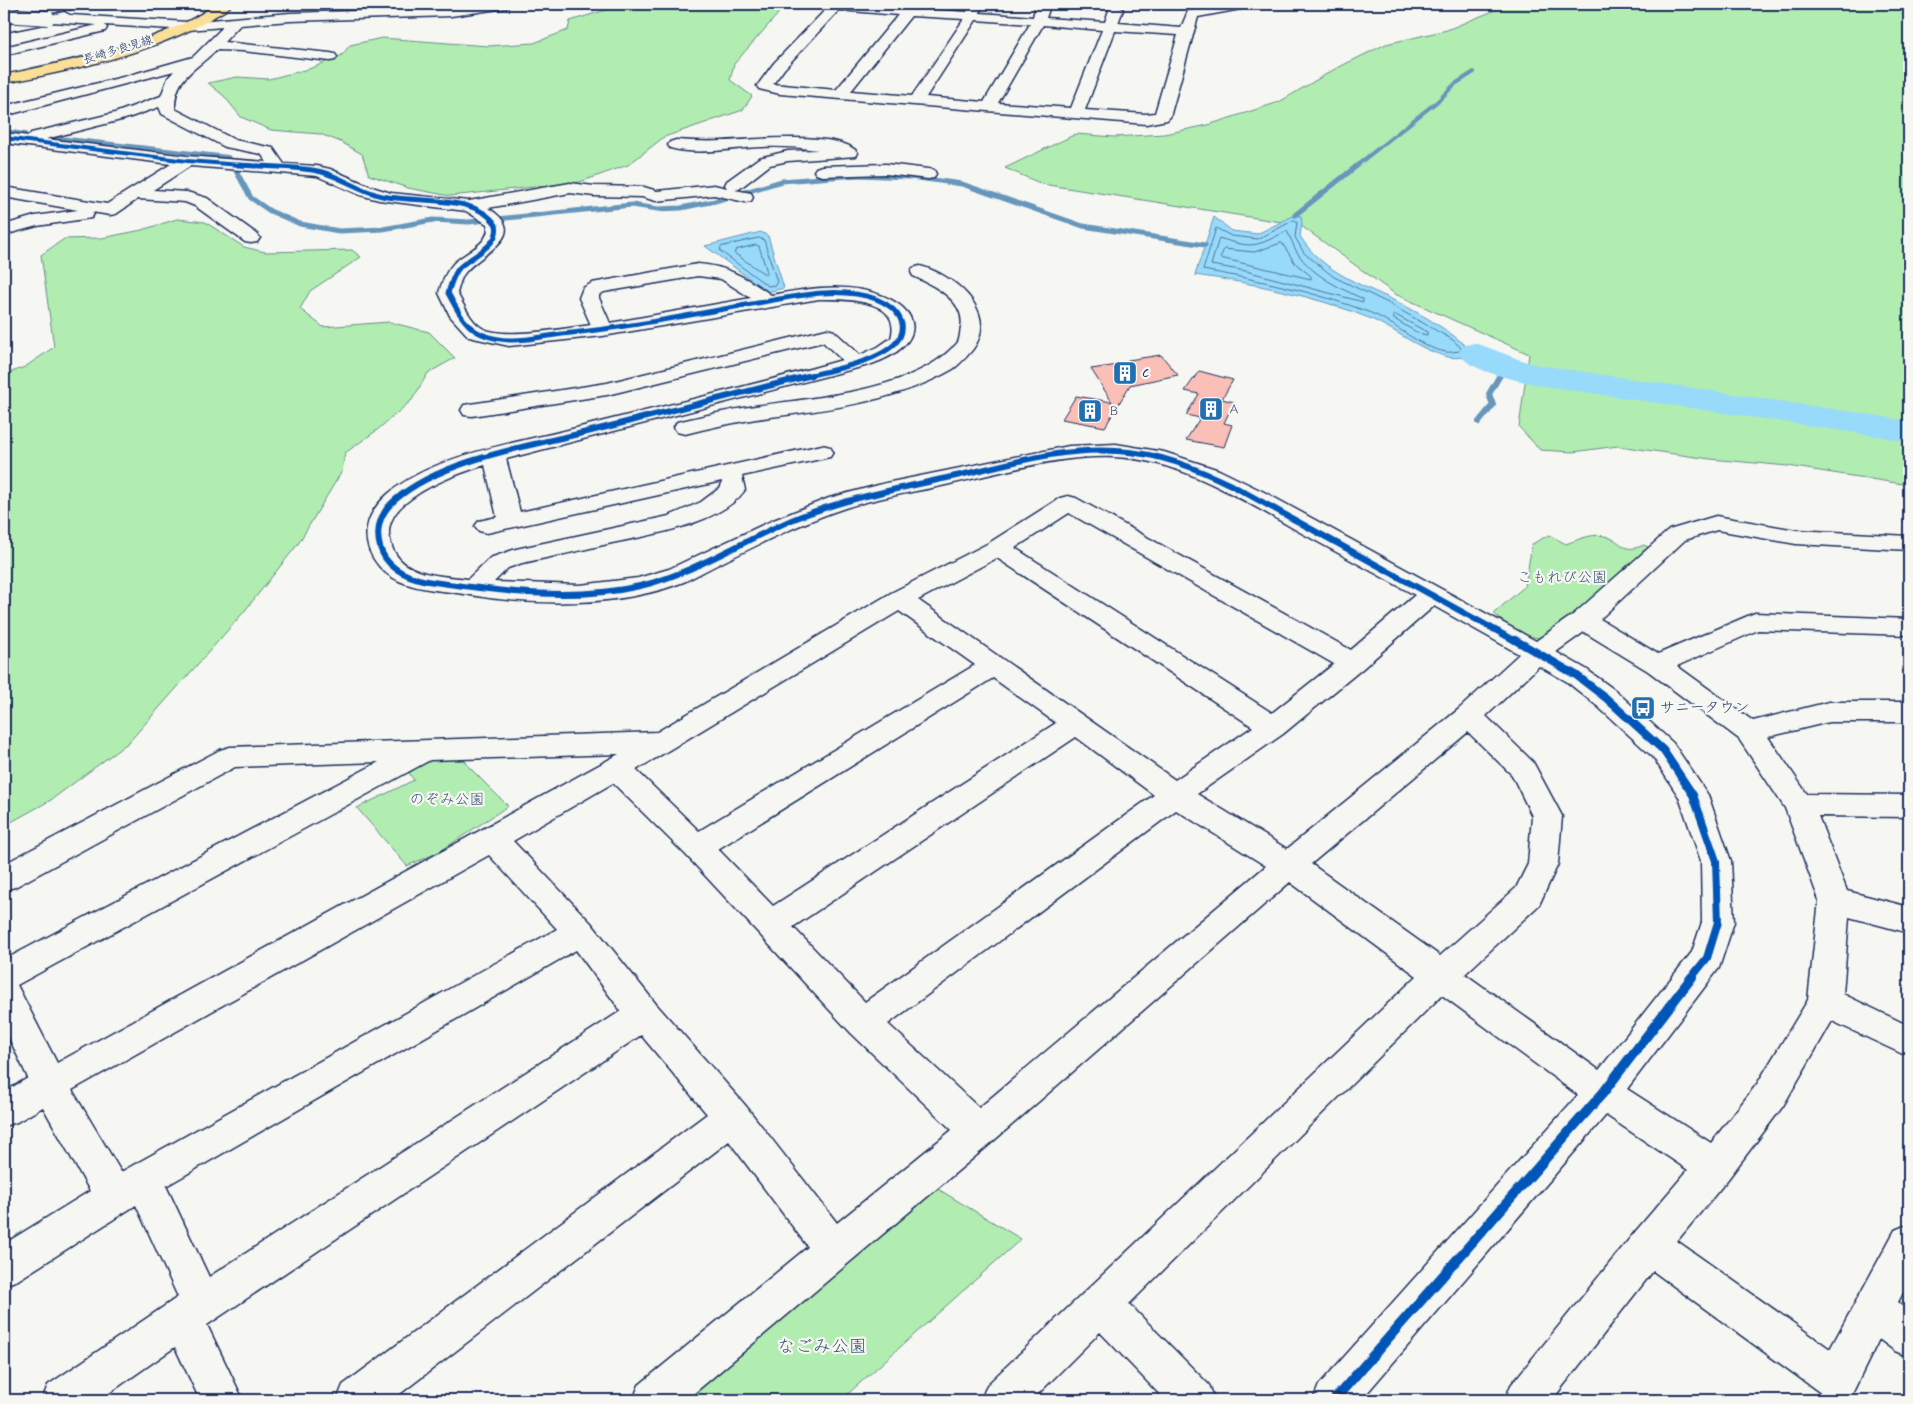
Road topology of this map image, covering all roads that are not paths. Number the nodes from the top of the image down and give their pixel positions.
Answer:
1 (13, 4) edge
2 (226, 4) edge
3 (506, 4) edge
4 (1039, 4) edge
5 (1112, 4) edge
6 (1246, 4) edge
7 (836, 5) edge
8 (4, 6) edge
9 (93, 8) dead end
10 (906, 8) edge
11 (1189, 9) edge
12 (289, 10) edge
13 (974, 10) edge
14 (4, 15) edge
15 (54, 18) junction
16 (124, 22) junction
17 (236, 22) junction
18 (1038, 22) junction
19 (188, 26) junction
20 (4, 28) edge
21 (1109, 28) junction
22 (1186, 32) junction
23 (212, 46) junction
24 (4, 51) edge
25 (330, 57) dead end
26 (199, 60) junction
27 (4, 79) edge
28 (841, 94) junction
29 (167, 99) junction
30 (916, 101) junction
31 (988, 107) junction
32 (4, 111) edge
33 (1076, 114) junction
34 (11, 139) edge
35 (676, 145) dead end
36 (187, 161) junction
37 (279, 168) junction
38 (928, 174) dead end
39 (4, 192) edge
40 (732, 192) junction
41 (134, 194) junction
42 (470, 206) junction
43 (110, 210) junction
44 (4, 230) edge
45 (251, 238) dead end
46 (920, 272) dead end
47 (768, 301) junction
48 (603, 330) junction
49 (856, 362) junction
50 (472, 410) dead end
51 (598, 429) junction
52 (822, 452) dead end
53 (494, 455) junction
54 (729, 473) junction
55 (510, 520) junction
56 (487, 526) dead end
57 (1909, 543) edge
58 (998, 548) junction
59 (473, 588) junction
60 (1432, 594) junction
61 (900, 599) junction
62 (1583, 620) junction
63 (1909, 627) edge
64 (1537, 652) junction
65 (1353, 663) junction
66 (994, 665) junction
67 (1657, 665) junction
68 (1909, 712) edge
69 (1469, 716) junction
70 (1076, 722) junction
71 (1274, 727) junction
72 (1750, 732) junction
73 (662, 742) junction
74 (429, 749) junction
75 (615, 768) junction
76 (1175, 795) junction
77 (1799, 805) junction
78 (1909, 806) edge
79 (492, 839) junction
80 (697, 847) junction
81 (1289, 865) junction
82 (4, 878) edge
83 (1835, 900) junction
84 (1909, 920) edge
85 (770, 925) junction
86 (580, 932) junction
87 (1441, 975) junction
88 (4, 976) edge
89 (4, 992) edge
90 (1825, 1002) junction
91 (644, 1014) junction
92 (863, 1023) junction
93 (1909, 1042) edge
94 (49, 1084) junction
95 (1603, 1093) junction
96 (4, 1110) edge
97 (732, 1118) junction
98 (978, 1131) junction
99 (1715, 1167) junction
100 (128, 1188) junction
101 (1909, 1243) edge
102 (1649, 1245) junction
103 (834, 1250) junction
104 (4, 1266) edge
105 (1102, 1305) junction
106 (1873, 1308) junction
107 (192, 1311) junction
108 (1909, 1337) edge
109 (62, 1400) edge
110 (222, 1400) edge
111 (358, 1400) edge
112 (654, 1400) edge
113 (1002, 1400) edge
114 (1194, 1400) edge
115 (1334, 1400) edge
116 (1526, 1400) edge

1 - 8 street
2 - 19 main road, 長崎多良見線
3 - 12 street
4 - 18 street
5 - 21 street
6 - 11 street
7 - 10 street
7 - 28 street
9 - 15 street
10 - 13 street
10 - 28 street
11 - 22 street
12 - 17 street
13 - 18 street
13 - 30 street
14 - 15 street, bridge
15 - 16 street
15 - 20 street
16 - 19 street
16 - 24 street
17 - 19 street
17 - 23 street
18 - 21 street
18 - 31 street
19 - 27 main road, 長崎多良見線
21 - 22 street
21 - 33 street
22 - 33 street
23 - 25 street
23 - 26 street
26 - 29 street
26 - 32 street
28 - 30 street
29 - 34 street
29 - 37 street
30 - 31 street
31 - 33 street
34 - 36 street
35 - 40 street
36 - 37 street
36 - 41 street
37 - 42 street
38 - 40 street
39 - 43 street
40 - 42 street
41 - 43 street
41 - 45 street
42 - 48 street
43 - 44 street
46 - 51 street
47 - 48 street
47 - 48 street
47 - 49 street
49 - 50 street
49 - 51 street
51 - 53 street
52 - 54 street
53 - 55 street
53 - 59 street
54 - 55 street
54 - 59 street
55 - 56 street
57 - 62 street
58 - 61 street
58 - 65 street
58 - 71 street
59 - 60 street
60 - 64 street
60 - 65 street
61 - 66 street
61 - 73 street
62 - 64 street
62 - 67 street
63 - 67 street
64 - 69 street
64 - 95 street
65 - 71 street
66 - 70 street
66 - 80 street
67 - 72 street
68 - 72 street
69 - 81 street
69 - 87 street
70 - 76 street
70 - 85 street
71 - 76 street
72 - 77 street
73 - 74 street
73 - 75 street
74 - 82 street
74 - 88 street
75 - 79 street
75 - 80 street
76 - 81 street
76 - 92 street
77 - 78 street
77 - 83 street
79 - 86 street
79 - 94 street
80 - 85 street
81 - 87 street
81 - 98 street
83 - 84 street
83 - 90 street
85 - 92 street
86 - 91 street
86 - 100 street
87 - 95 street
87 - 105 street
89 - 94 street
90 - 93 street
90 - 99 street
91 - 97 street
91 - 107 street
92 - 98 street
94 - 96 street
94 - 100 street
95 - 99 street
95 - 115 street
97 - 103 street
97 - 111 street
98 - 103 street
99 - 102 street
100 - 104 street
100 - 107 street
101 - 106 street
102 - 106 street
102 - 116 street
103 - 112 street
105 - 113 street
105 - 114 street
106 - 108 street
107 - 109 street
107 - 110 street

